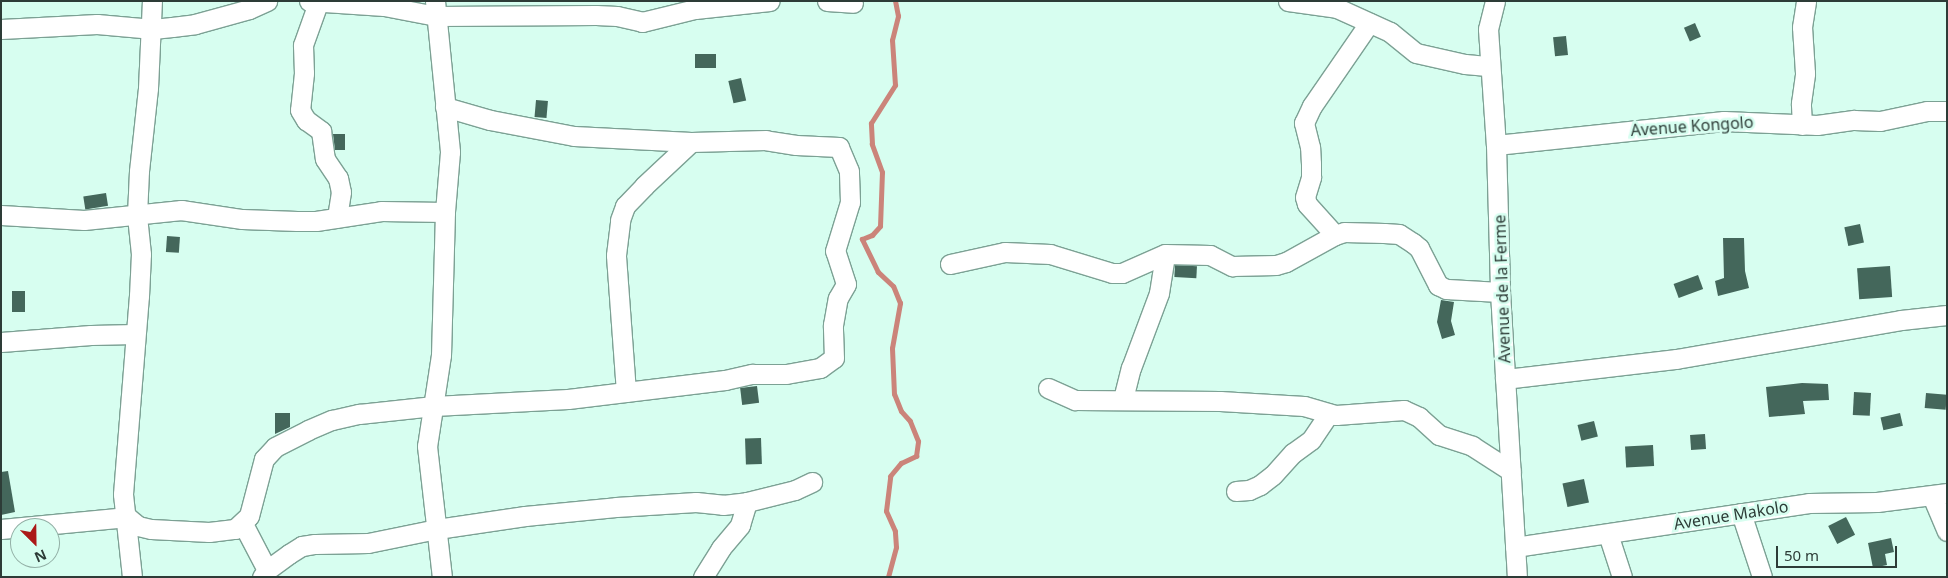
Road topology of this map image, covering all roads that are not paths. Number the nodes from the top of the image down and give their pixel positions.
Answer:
1 (152, 1) edge
2 (267, 1) edge
3 (770, 1) edge
4 (827, 1) edge
5 (1288, 1) edge
6 (1495, 1) edge
7 (1806, 1) edge
8 (313, 2) edge
9 (852, 3) dead end
10 (435, 8) edge
11 (1369, 23) junction
12 (1, 29) edge
13 (153, 29) junction
14 (1490, 66) junction
15 (445, 107) junction
16 (1947, 111) edge
17 (1802, 125) junction
18 (692, 142) junction
19 (1496, 145) junction
20 (445, 212) junction
21 (1, 215) edge
22 (137, 215) junction
23 (337, 218) junction
24 (1335, 235) junction
25 (1165, 254) junction
26 (950, 264) dead end
27 (1500, 292) junction
28 (1947, 315) edge
29 (135, 334) junction
30 (1, 342) edge
31 (1505, 379) junction
32 (1048, 388) dead end
33 (626, 392) junction
34 (1123, 399) junction
35 (434, 406) junction
36 (1329, 413) junction
37 (1511, 471) junction
38 (812, 482) dead end
39 (1236, 491) dead end
40 (1940, 494) edge
41 (747, 502) junction
42 (1740, 513) junction
43 (127, 517) junction
44 (243, 524) junction
45 (1, 529) edge
46 (437, 529) junction
47 (1947, 531) edge
48 (1608, 534) junction
49 (1515, 547) junction
50 (264, 574) edge
51 (132, 577) edge
52 (442, 577) edge
53 (703, 577) edge
54 (1518, 577) edge
55 (1622, 577) edge
56 (1762, 577) edge

1 - 13 street
2 - 13 street
3 - 10 street
4 - 9 street
5 - 11 street
6 - 14 street, Avenue de la Ferme
7 - 17 street
8 - 10 street
8 - 23 street
10 - 15 street
11 - 14 street
11 - 24 street
12 - 13 street
13 - 22 street
14 - 19 street, Avenue de la Ferme
15 - 18 street
15 - 20 street
16 - 17 street, Avenue Kongolo
17 - 19 street, Avenue Kongolo
18 - 33 street
18 - 33 street
19 - 27 street, Avenue de la Ferme
20 - 23 street
20 - 35 street
21 - 22 street
22 - 23 street
22 - 29 street
24 - 25 street
24 - 27 street
25 - 26 street
25 - 34 street
27 - 31 street, Avenue de la Ferme
28 - 31 street
29 - 30 street
29 - 43 street
31 - 37 street, Avenue de la Ferme
32 - 34 street
33 - 35 street
34 - 36 street
35 - 44 street
35 - 46 street
36 - 37 street
36 - 39 street
37 - 49 street, Avenue de la Ferme
38 - 41 street
40 - 42 street, Avenue Makolo
40 - 47 street
41 - 46 street
41 - 53 street
42 - 48 street, Avenue Makolo
42 - 56 street
43 - 44 street
43 - 45 street
43 - 51 street
44 - 50 street
46 - 50 street
46 - 52 street
48 - 49 street, Avenue Makolo
48 - 55 street
49 - 54 street, Avenue de la Ferme

